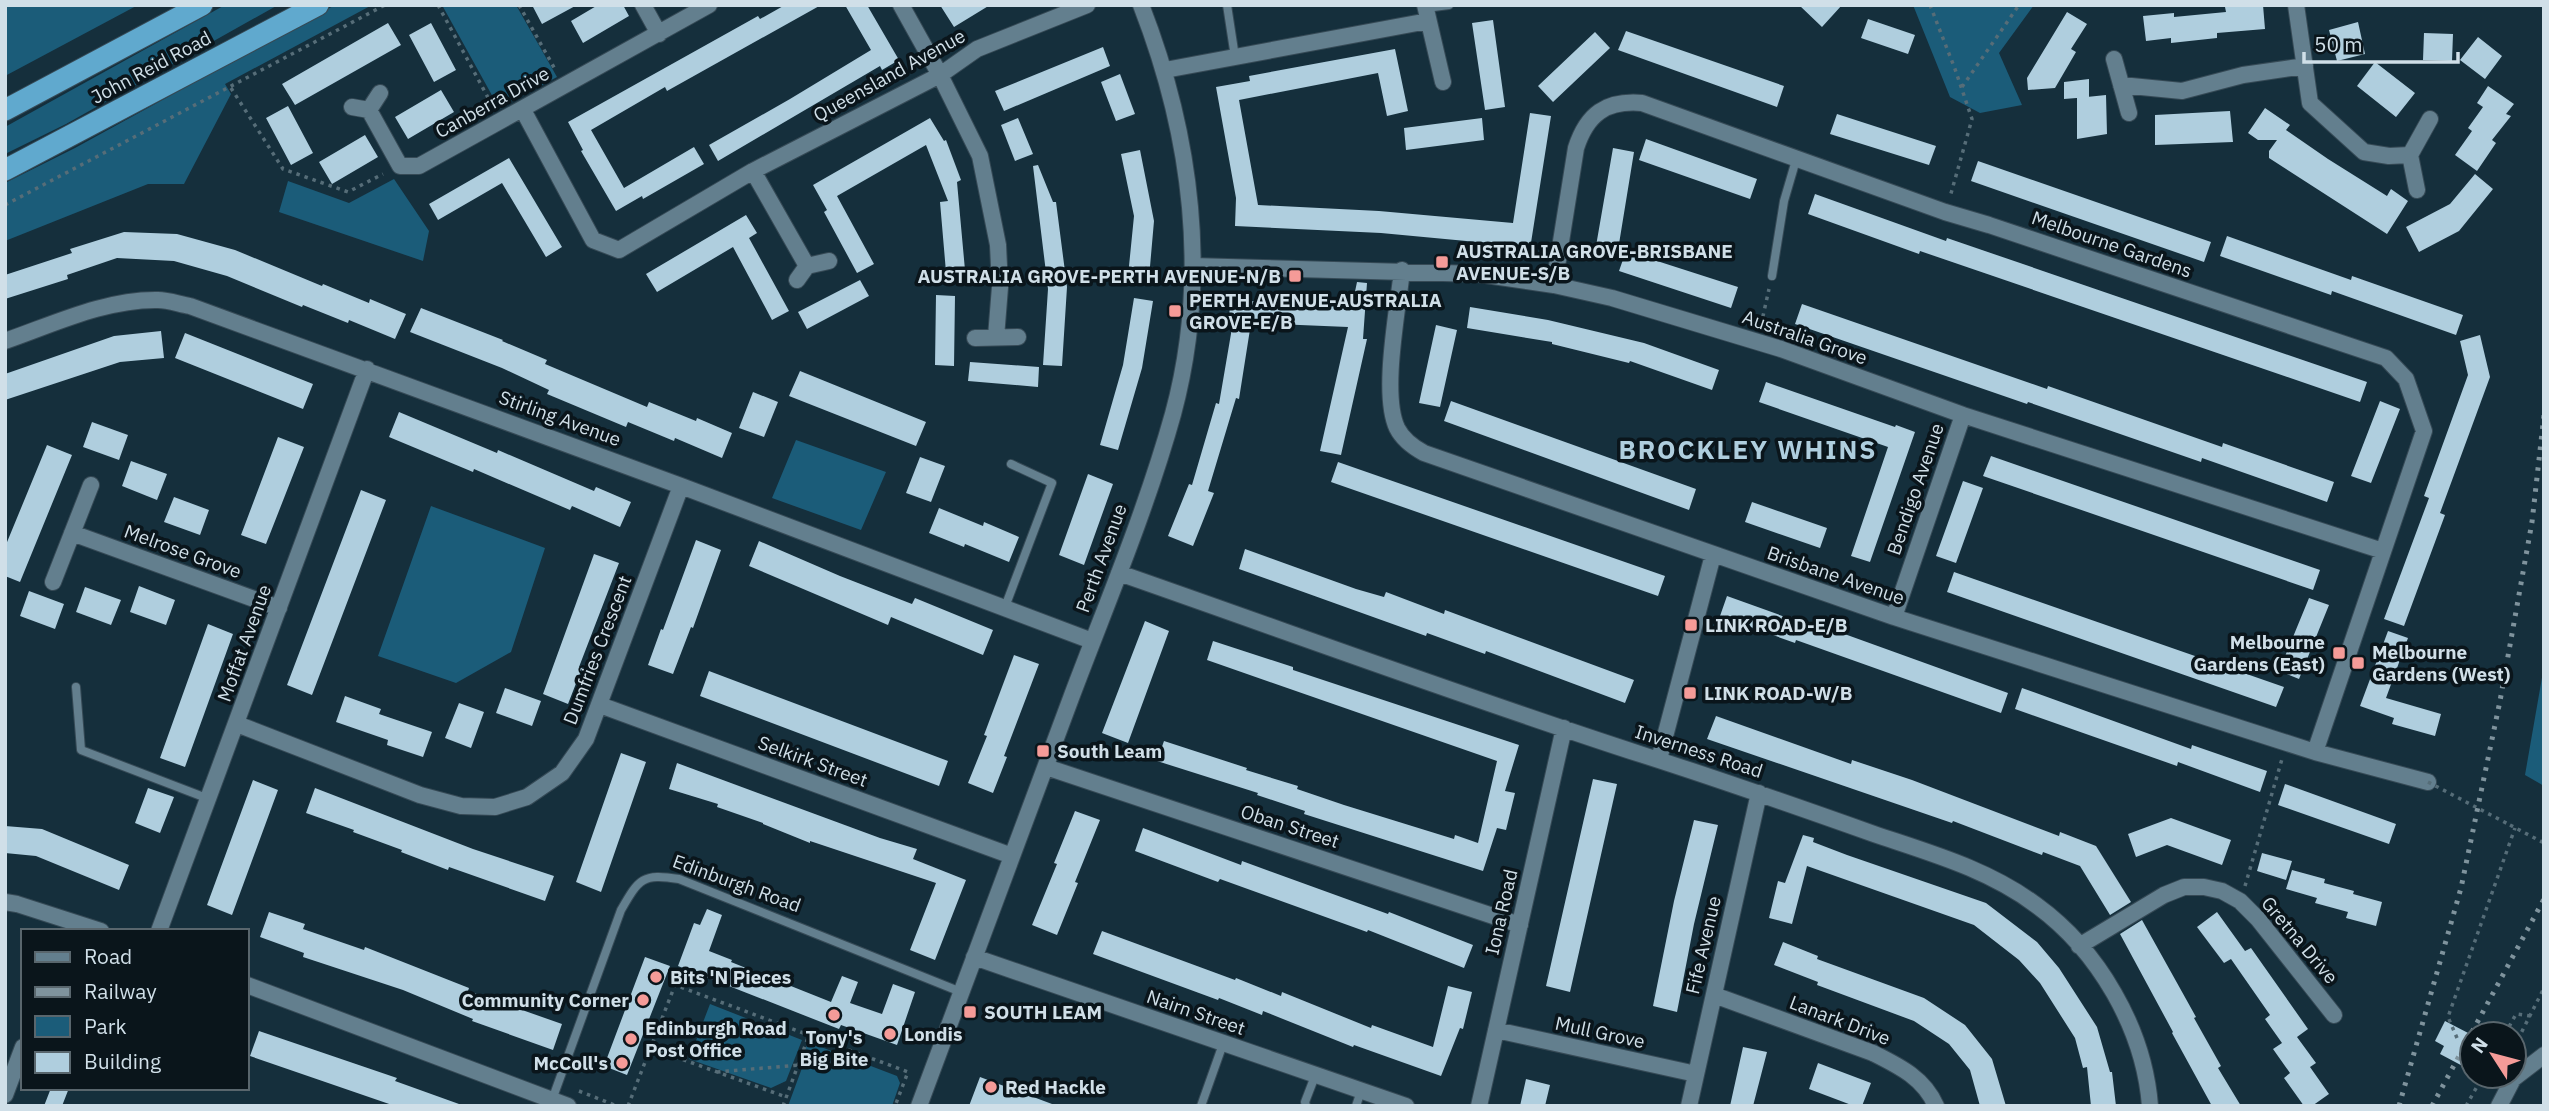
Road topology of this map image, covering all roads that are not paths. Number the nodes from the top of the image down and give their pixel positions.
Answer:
1 (202, 5) edge
2 (318, 5) edge
3 (643, 5) edge
4 (709, 5) edge
5 (901, 5) edge
6 (1087, 5) edge
7 (1141, 5) edge
8 (1227, 5) edge
9 (1449, 5) edge
10 (2296, 5) edge
11 (1426, 11) edge
12 (659, 34) junction
13 (1235, 57) junction
14 (2114, 59) dead end
15 (2305, 66) junction
16 (1165, 70) junction
17 (940, 75) junction
18 (1443, 82) dead end
19 (2121, 85) junction
20 (380, 93) dead end
21 (352, 107) dead end
22 (5, 110) edge
23 (369, 110) junction
24 (523, 110) junction
25 (2129, 113) dead end
26 (2430, 119) dead end
27 (2410, 155) junction
28 (1796, 160) junction
29 (5, 170) edge
30 (753, 171) junction
31 (2417, 190) dead end
32 (829, 261) dead end
33 (807, 266) junction
34 (1193, 266) junction
35 (1402, 270) junction
36 (1772, 276) road end
37 (797, 280) dead end
38 (1554, 285) junction
39 (1018, 337) dead end
40 (975, 338) dead end
41 (996, 338) junction
42 (5, 341) edge
43 (367, 369) junction
44 (1963, 415) junction
45 (1011, 464) dead end
46 (91, 485) dead end
47 (681, 485) junction
48 (72, 533) junction
49 (2383, 551) junction
50 (1713, 555) junction
51 (1119, 573) junction
52 (53, 582) dead end
53 (1005, 607) junction
54 (279, 608) junction
55 (1894, 617) junction
56 (1092, 641) junction
57 (76, 687) dead end
58 (600, 705) junction
59 (237, 724) junction
60 (1564, 728) junction
61 (2315, 752) junction
62 (1659, 760) junction
63 (1046, 767) junction
64 (2428, 782) road end
65 (1759, 793) junction
66 (209, 799) junction
67 (1012, 856) junction
68 (5, 902) edge
69 (68, 925) edge
70 (1520, 925) junction
71 (90, 929) edge
72 (160, 929) edge
73 (2079, 946) junction
74 (974, 957) junction
75 (248, 985) edge
76 (961, 992) junction
77 (1714, 995) junction
78 (2334, 1015) dead end
79 (1496, 1030) junction
80 (1223, 1044) junction
81 (21, 1052) edge
82 (2544, 1055) edge
83 (1696, 1074) junction
84 (1315, 1076) junction
85 (5, 1095) edge
86 (1359, 1099) edge
87 (552, 1100) junction
88 (568, 1106) edge
89 (919, 1106) edge
90 (1202, 1106) edge
91 (1306, 1106) edge
92 (1406, 1106) edge
93 (1479, 1106) edge
94 (1689, 1106) edge
95 (1936, 1106) edge
96 (2150, 1106) edge
97 (2499, 1106) edge

1 - 22 highway, John Reid Road
2 - 29 highway, John Reid Road
3 - 12 street
4 - 12 street, Canberra Drive
5 - 17 street
6 - 17 street, Queensland Avenue
7 - 16 street, Perth Avenue
8 - 13 lane
9 - 11 lane
10 - 15 street
11 - 13 street
11 - 18 street
12 - 24 street, Canberra Drive
13 - 16 street
14 - 19 street
15 - 19 street
15 - 27 street
16 - 34 street, Perth Avenue
17 - 30 street, Queensland Avenue
17 - 41 street
19 - 25 street
20 - 23 street
21 - 23 street
23 - 24 street, Canberra Drive
24 - 30 street, Queensland Avenue
26 - 27 street
27 - 31 street
28 - 36 lane
28 - 38 street, Melbourne Gardens
28 - 49 street, Melbourne Gardens
30 - 33 street
32 - 33 street
33 - 37 street
34 - 35 street, Australia Grove
34 - 51 street, Perth Avenue
35 - 38 street, Australia Grove
35 - 50 street, Brisbane Avenue
38 - 44 street, Australia Grove
39 - 41 street
40 - 41 street
42 - 43 street, Stirling Avenue
43 - 47 street, Stirling Avenue
43 - 54 street, Moffat Avenue
44 - 49 street, Australia Grove
44 - 55 street, Bendigo Avenue
45 - 53 lane
46 - 48 street
47 - 53 street, Stirling Avenue
47 - 58 street, Dumfries Crescent
48 - 52 street
48 - 54 street, Melrose Grove
49 - 61 street, Melbourne Gardens
50 - 55 street, Brisbane Avenue
50 - 62 street
51 - 56 street, Perth Avenue
51 - 60 street, Inverness Road
53 - 56 street, Stirling Avenue
54 - 59 street, Moffat Avenue
55 - 61 street, Brisbane Avenue
56 - 63 street, Perth Avenue
57 - 66 lane
58 - 59 street, Dumfries Crescent
58 - 67 street, Selkirk Street
59 - 66 street, Moffat Avenue
60 - 62 street, Inverness Road
60 - 70 street, Iona Road
61 - 64 street, Brisbane Avenue
62 - 65 street, Inverness Road
63 - 67 street, Perth Avenue
63 - 70 street, Oban Street
65 - 73 street, Inverness Road
65 - 77 street, Fife Avenue
66 - 72 street, Moffat Avenue
67 - 74 street, Perth Avenue
68 - 69 street
69 - 71 street
70 - 79 street, Iona Road
73 - 78 street, Gretna Drive
73 - 96 street, Inverness Road
74 - 76 street, Perth Avenue
74 - 80 street, Nairn Street
75 - 87 street
76 - 87 lane, Edinburgh Road
76 - 89 street, Perth Avenue
77 - 83 street, Fife Avenue
77 - 95 street, Lanark Drive
79 - 83 street, Mull Grove
79 - 93 street, Iona Road
80 - 84 street, Nairn Street
80 - 90 lane
81 - 85 street
82 - 97 street
83 - 94 street, Fife Avenue
84 - 86 street, Nairn Street
84 - 91 lane
86 - 92 street, Nairn Street
87 - 88 street

